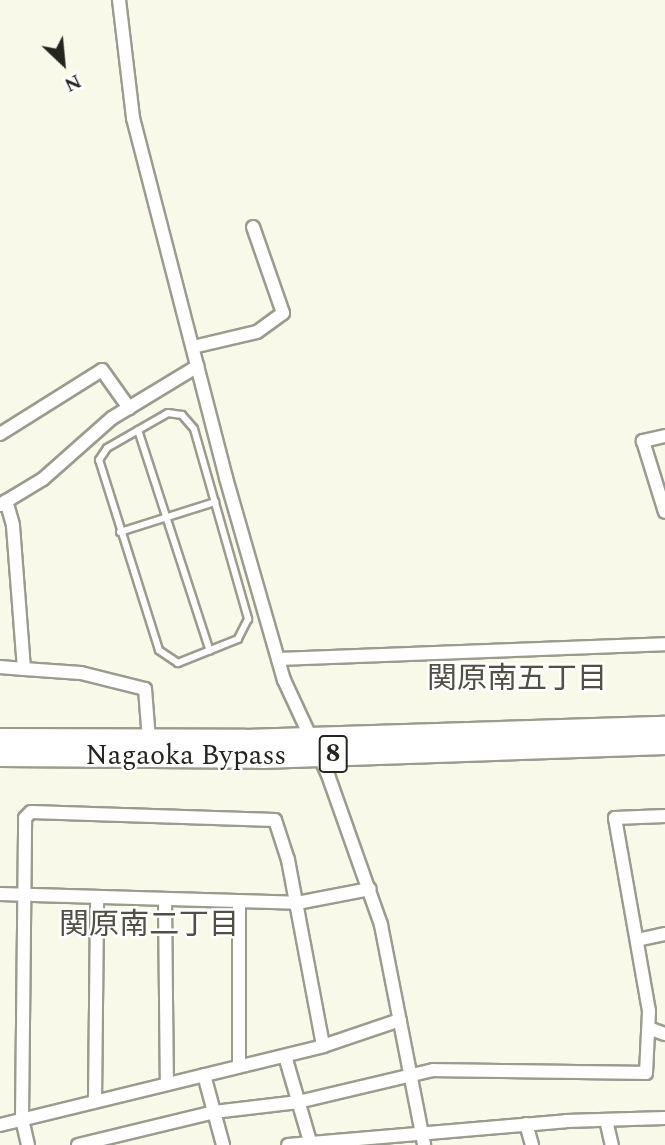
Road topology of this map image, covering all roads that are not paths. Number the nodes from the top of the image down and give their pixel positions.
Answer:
1 (119, 0) edge
2 (253, 228) dead end
3 (194, 347) junction
4 (198, 366) junction
5 (129, 408) junction
6 (138, 430) junction
7 (0, 434) edge
8 (665, 436) edge
9 (215, 502) junction
10 (3, 503) edge
11 (665, 512) edge
12 (166, 517) junction
13 (120, 532) junction
14 (665, 644) edge
15 (210, 651) junction
16 (278, 659) junction
17 (0, 667) edge
18 (24, 669) junction
19 (665, 714) edge
20 (665, 727) edge
21 (579, 731) junction
22 (0, 739) edge
23 (149, 740) junction
24 (665, 743) edge
25 (314, 747) junction
26 (0, 755) edge
27 (665, 816) edge
28 (370, 889) junction
29 (0, 894) edge
30 (25, 895) junction
31 (97, 897) junction
32 (165, 902) junction
33 (239, 902) junction
34 (297, 903) junction
35 (665, 934) edge
36 (637, 940) junction
37 (400, 1020) junction
38 (651, 1029) junction
39 (665, 1034) edge
40 (323, 1046) junction
41 (285, 1056) junction
42 (239, 1066) junction
43 (204, 1075) junction
44 (413, 1077) junction
45 (167, 1083) junction
46 (95, 1101) junction
47 (298, 1101) junction
48 (214, 1112) junction
49 (665, 1118) edge
50 (22, 1119) junction
51 (606, 1120) junction
52 (526, 1124) junction
53 (0, 1125) edge
54 (424, 1140) edge
55 (311, 1144) edge
56 (28, 1145) edge
57 (79, 1145) edge
58 (223, 1145) edge
59 (288, 1145) edge
60 (532, 1145) edge
61 (612, 1145) edge

1 - 3 street
2 - 3 street
3 - 4 street
4 - 5 street
4 - 16 street
5 - 7 street
5 - 10 street
6 - 9 lane
6 - 12 lane
6 - 13 lane
8 - 11 street
9 - 12 lane
9 - 15 lane
10 - 18 street
12 - 13 lane
12 - 15 lane
13 - 15 lane
14 - 16 street
16 - 25 street
17 - 18 street
18 - 23 street
19 - 21 highway
20 - 21 highway, Nagaoka Bypass / 8
21 - 25 highway, Nagaoka Bypass / 8
22 - 23 highway, Nagaoka Bypass / 8
23 - 25 highway, Nagaoka Bypass / 8
24 - 25 highway, Nagaoka Bypass / 8
25 - 26 highway, Nagaoka Bypass / 8
25 - 28 street
27 - 36 street
28 - 34 street
28 - 37 street
29 - 30 street
30 - 31 street
30 - 34 street
30 - 50 street
31 - 32 street
31 - 46 street
32 - 33 street
32 - 45 street
33 - 34 street
33 - 42 street
34 - 40 street
35 - 36 street
36 - 38 street
37 - 40 street
37 - 44 street
38 - 39 street
38 - 44 street
40 - 41 street
41 - 42 street
41 - 47 street
42 - 43 street
43 - 45 street
43 - 48 street
44 - 47 street
44 - 54 street
45 - 46 street
46 - 50 street
47 - 48 street
47 - 55 street
48 - 57 street
48 - 58 street
49 - 51 street
50 - 53 street
50 - 56 street
51 - 52 street
51 - 61 street
52 - 54 street
52 - 60 street
54 - 55 street
55 - 59 street

